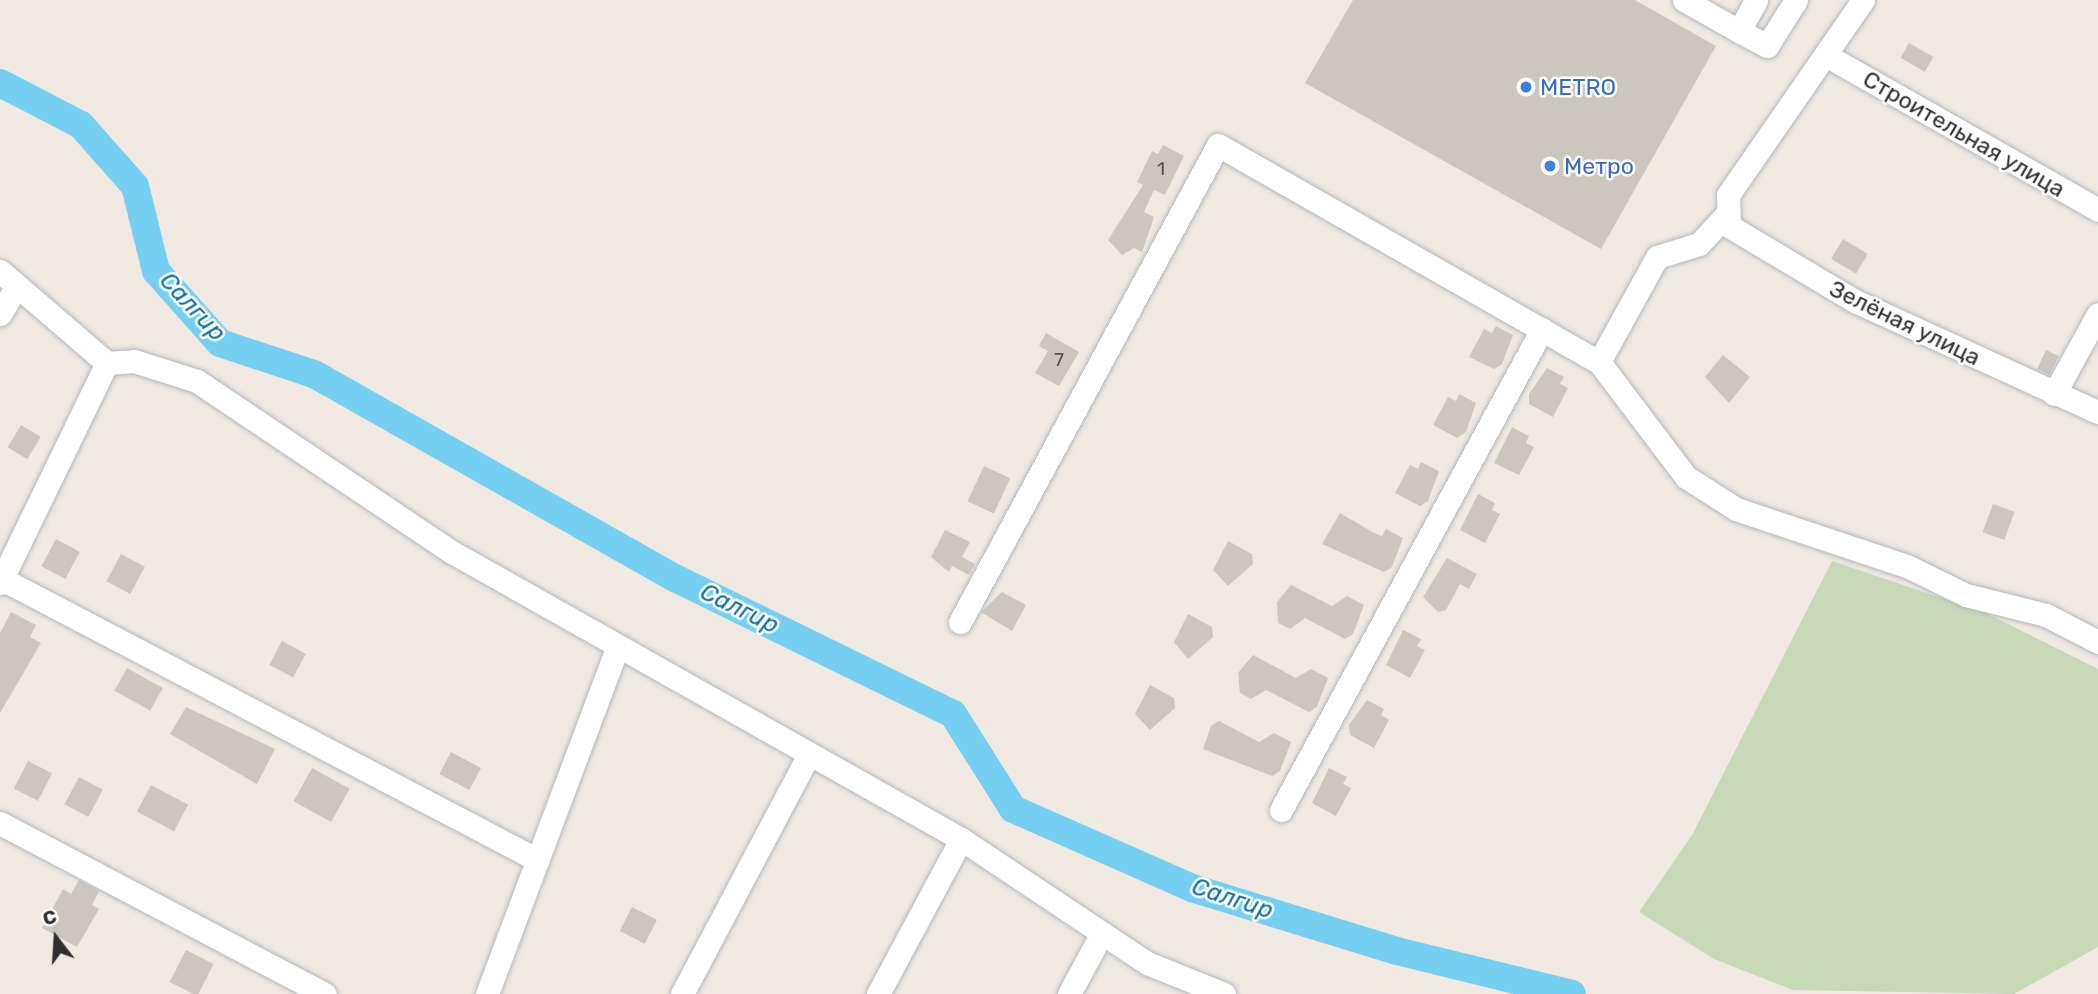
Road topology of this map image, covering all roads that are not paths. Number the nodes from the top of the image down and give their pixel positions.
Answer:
1 (1684, 0) edge
2 (1756, 0) edge
3 (1796, 0) edge
4 (1863, 0) edge
5 (1739, 31) junction
6 (1829, 57) junction
7 (2098, 210) edge
8 (1725, 216) junction
9 (8, 279) edge
10 (0, 314) edge
11 (2098, 314) edge
12 (1542, 329) junction
13 (1599, 362) junction
14 (107, 363) junction
15 (2054, 394) junction
16 (2098, 412) edge
17 (1, 581) edge
18 (960, 622) dead end
19 (2098, 642) edge
20 (617, 649) junction
21 (808, 756) junction
22 (1281, 810) dead end
23 (0, 823) edge
24 (961, 839) junction
25 (537, 860) junction
26 (1102, 933) junction
27 (325, 994) edge
28 (487, 994) edge
29 (682, 994) edge
30 (878, 994) edge
31 (1069, 994) edge
32 (1224, 994) edge

1 - 5 street
2 - 5 street
3 - 5 street
4 - 6 street
6 - 7 street, Строительная улица
6 - 8 street
8 - 13 street
8 - 15 street, Зелёная улица
9 - 10 street
9 - 14 street
11 - 15 street
12 - 13 street
12 - 18 street
12 - 22 street
13 - 19 street
14 - 17 street
14 - 20 street
15 - 16 street, Зелёная улица
17 - 25 street
20 - 21 street
20 - 25 street
21 - 24 street
21 - 29 street
23 - 27 street
24 - 26 street
24 - 30 street
25 - 28 street
26 - 31 street
26 - 32 street

